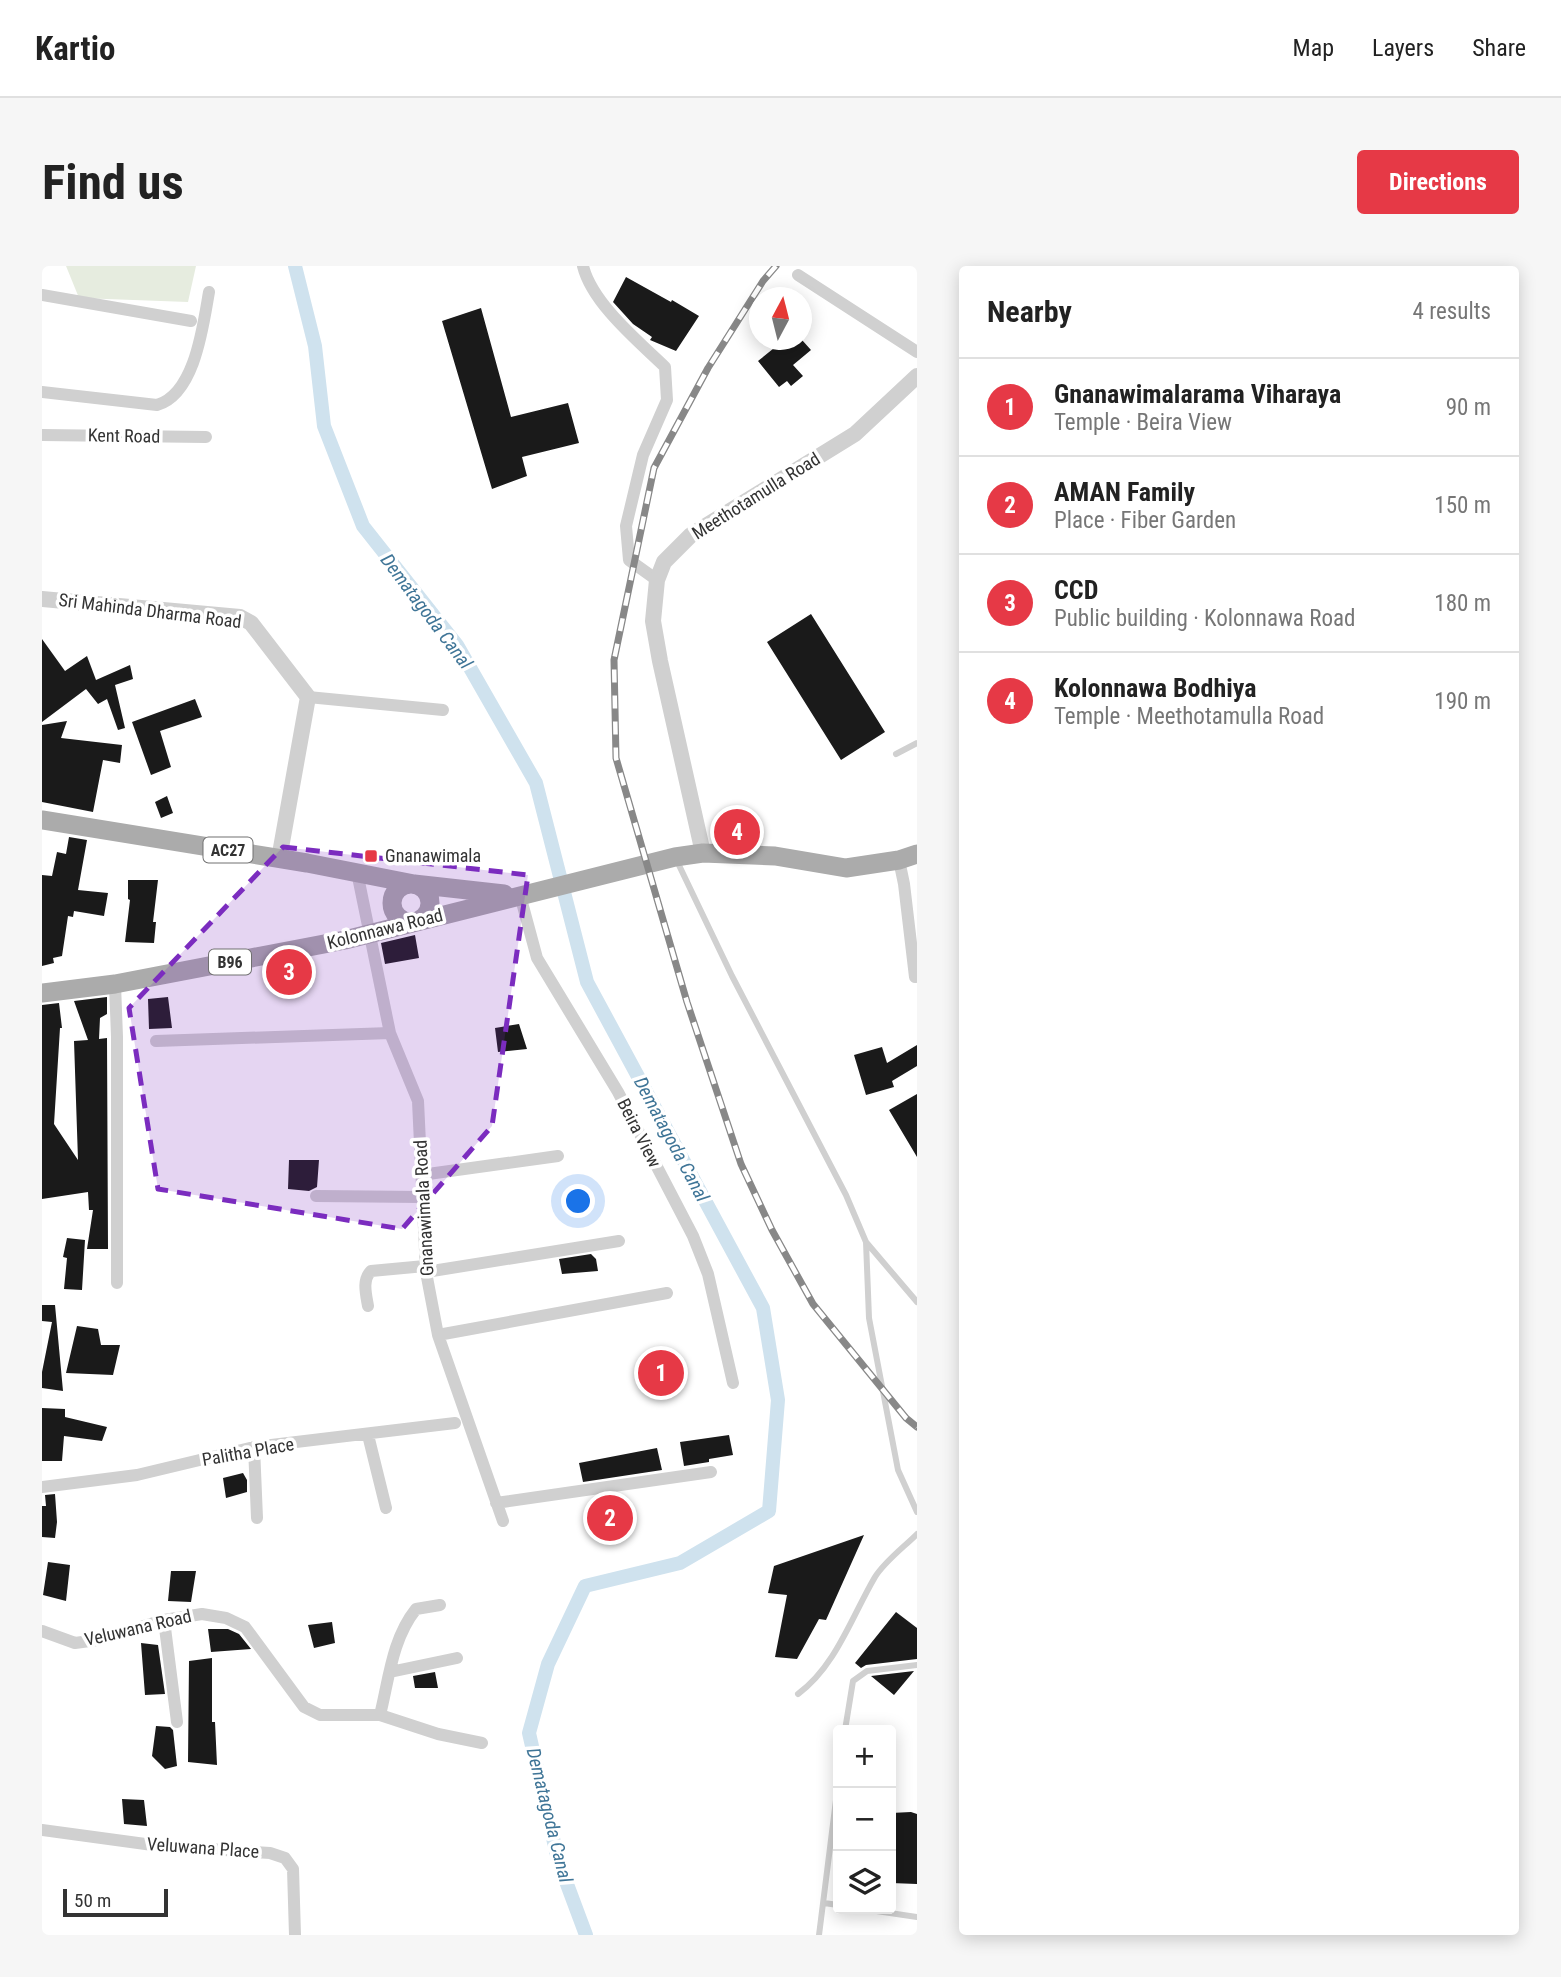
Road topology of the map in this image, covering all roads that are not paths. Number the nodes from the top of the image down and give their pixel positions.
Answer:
1 (583, 266) edge
2 (799, 275) dead end
3 (209, 292) dead end
4 (42, 295) edge
5 (191, 321) dead end
6 (917, 352) edge
7 (917, 376) edge
8 (42, 392) edge
9 (42, 435) edge
10 (206, 437) dead end
11 (657, 580) junction
12 (42, 599) edge
13 (309, 697) junction
14 (443, 710) dead end
15 (917, 743) edge
16 (896, 754) dead end
17 (42, 820) edge
18 (703, 853) junction
19 (675, 857) junction
20 (908, 857) edge
21 (279, 859) junction
22 (357, 873) junction
23 (414, 884) junction
24 (517, 895) junction
25 (417, 922) junction
26 (371, 933) junction
27 (915, 977) edge
28 (115, 984) junction
29 (42, 993) edge
30 (390, 1033) junction
31 (156, 1041) dead end
32 (558, 1156) dead end
33 (421, 1175) junction
34 (316, 1196) dead end
35 (422, 1196) junction
36 (619, 1241) dead end
37 (866, 1242) junction
38 (425, 1269) junction
39 (117, 1283) dead end
40 (667, 1293) dead end
41 (917, 1302) edge
42 (368, 1306) dead end
43 (438, 1335) junction
44 (733, 1383) dead end
45 (455, 1423) dead end
46 (368, 1435) junction
47 (254, 1447) junction
48 (710, 1472) dead end
49 (42, 1487) edge
50 (496, 1503) junction
51 (386, 1508) dead end
52 (917, 1512) edge
53 (257, 1518) dead end
54 (503, 1521) dead end
55 (917, 1534) edge
56 (440, 1605) dead end
57 (164, 1620) junction
58 (42, 1632) edge
59 (457, 1658) dead end
60 (917, 1665) edge
61 (390, 1672) junction
62 (798, 1694) dead end
63 (380, 1715) junction
64 (177, 1723) dead end
65 (846, 1725) edge
66 (482, 1743) dead end
67 (838, 1788) edge
68 (42, 1830) edge
69 (824, 1903) junction
70 (833, 1904) edge
71 (896, 1914) edge
72 (917, 1917) edge
73 (295, 1935) edge
74 (819, 1935) edge

1 - 11 street
2 - 6 street
3 - 8 street
4 - 5 street
7 - 11 street, Meethotamulla Road
9 - 10 street, Kent Road
11 - 18 street, Meethotamulla Road
12 - 13 street, Sri Mahinda Dharma Road
13 - 14 street
13 - 21 street
15 - 16 lane
17 - 21 main road, AC27
18 - 19 main road, B96
18 - 20 main road, B96
19 - 24 main road, B96
19 - 37 lane
20 - 27 street
21 - 22 main road, AC27
22 - 23 main road, AC27
22 - 26 street, Gnanawimala Road
23 - 24 main road, AC27
23 - 25 main road
23 - 25 main road
24 - 25 main road, Kolonnawa Road / B96
24 - 44 street, Beira View
25 - 26 main road, Kolonnawa Road / B96
26 - 28 main road, Kolonnawa Road / B96
26 - 30 street, Gnanawimala Road
28 - 29 main road, Kolonnawa Road / B96
28 - 39 street
30 - 31 street
30 - 33 street, Gnanawimala Road
32 - 33 street
33 - 35 street, Gnanawimala Road
34 - 35 street
35 - 38 street, Gnanawimala Road
36 - 38 street
37 - 41 lane
37 - 52 lane
38 - 42 street
38 - 43 street, Gnanawimala Road
40 - 43 street
43 - 50 street, Gnanawimala Road
45 - 46 street, Palitha Place
46 - 47 street, Palitha Place
46 - 51 street
47 - 49 street, Palitha Place
47 - 53 street
48 - 50 street
50 - 54 street, Gnanawimala Road
55 - 62 lane
56 - 61 street
57 - 58 street, Veluwana Road
57 - 63 street, Veluwana Road
57 - 64 street
59 - 61 street
60 - 65 lane
61 - 63 street
63 - 66 street, Veluwana Road
67 - 69 lane
68 - 73 street, Veluwana Place
69 - 70 lane
69 - 74 lane
71 - 72 lane

